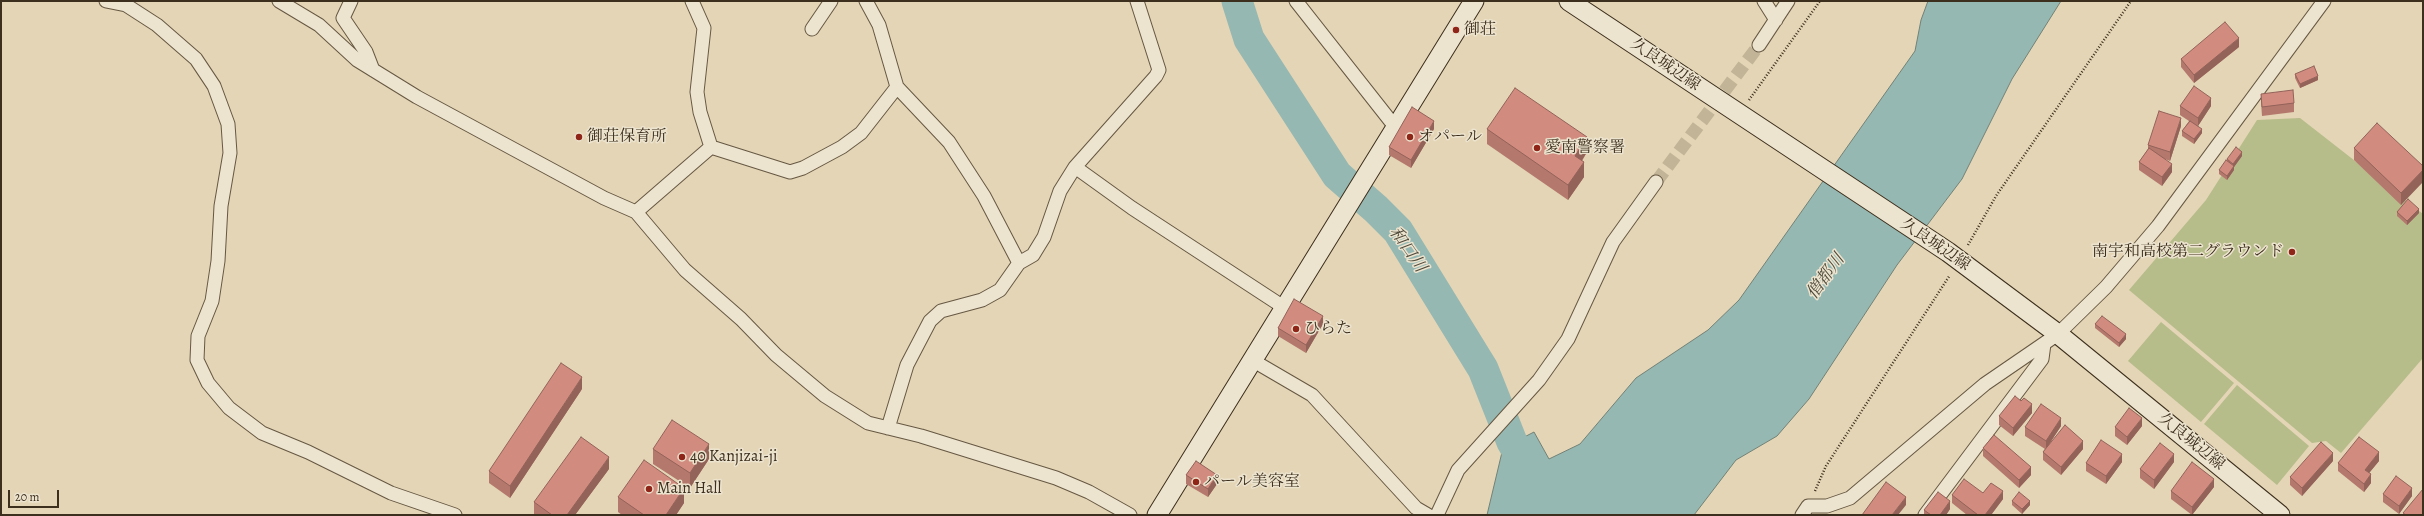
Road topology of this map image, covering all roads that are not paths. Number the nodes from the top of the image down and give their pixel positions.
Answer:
1 (106, 1) edge
2 (279, 1) edge
3 (351, 1) edge
4 (692, 1) edge
5 (831, 1) edge
6 (866, 1) edge
7 (1137, 1) edge
8 (1296, 1) edge
9 (1474, 1) edge
10 (1569, 1) edge
11 (1764, 1) edge
12 (1788, 1) edge
13 (2324, 1) edge
14 (1776, 20) junction
15 (812, 29) dead end
16 (1759, 44) tunnel mouth
17 (373, 70) junction
18 (897, 87) junction
19 (1396, 128) junction
20 (711, 147) junction
21 (1074, 167) junction
22 (1656, 182) tunnel mouth
23 (636, 212) junction
24 (1019, 263) junction
25 (1285, 308) junction
26 (2051, 339) junction
27 (1252, 360) junction
28 (888, 428) junction
29 (455, 515) edge
30 (1130, 515) edge
31 (1157, 515) edge
32 (1428, 515) edge
33 (1437, 515) edge
34 (1802, 515) edge
35 (1924, 515) edge
36 (2280, 515) edge

1 - 29 street
2 - 17 street
3 - 17 street
4 - 20 street
5 - 15 street
6 - 18 street
7 - 21 street
8 - 19 street
9 - 19 main road
10 - 26 main road, 久良城辺線
11 - 14 street
12 - 14 street
13 - 26 street
14 - 16 street
17 - 23 street
18 - 20 street
18 - 24 street
19 - 25 main road
20 - 23 street
21 - 24 street
21 - 25 street
22 - 33 street
23 - 28 street
24 - 28 street
25 - 27 main road
26 - 34 street
26 - 35 street
26 - 36 main road, 久良城辺線
27 - 31 main road
27 - 32 street
28 - 30 street

